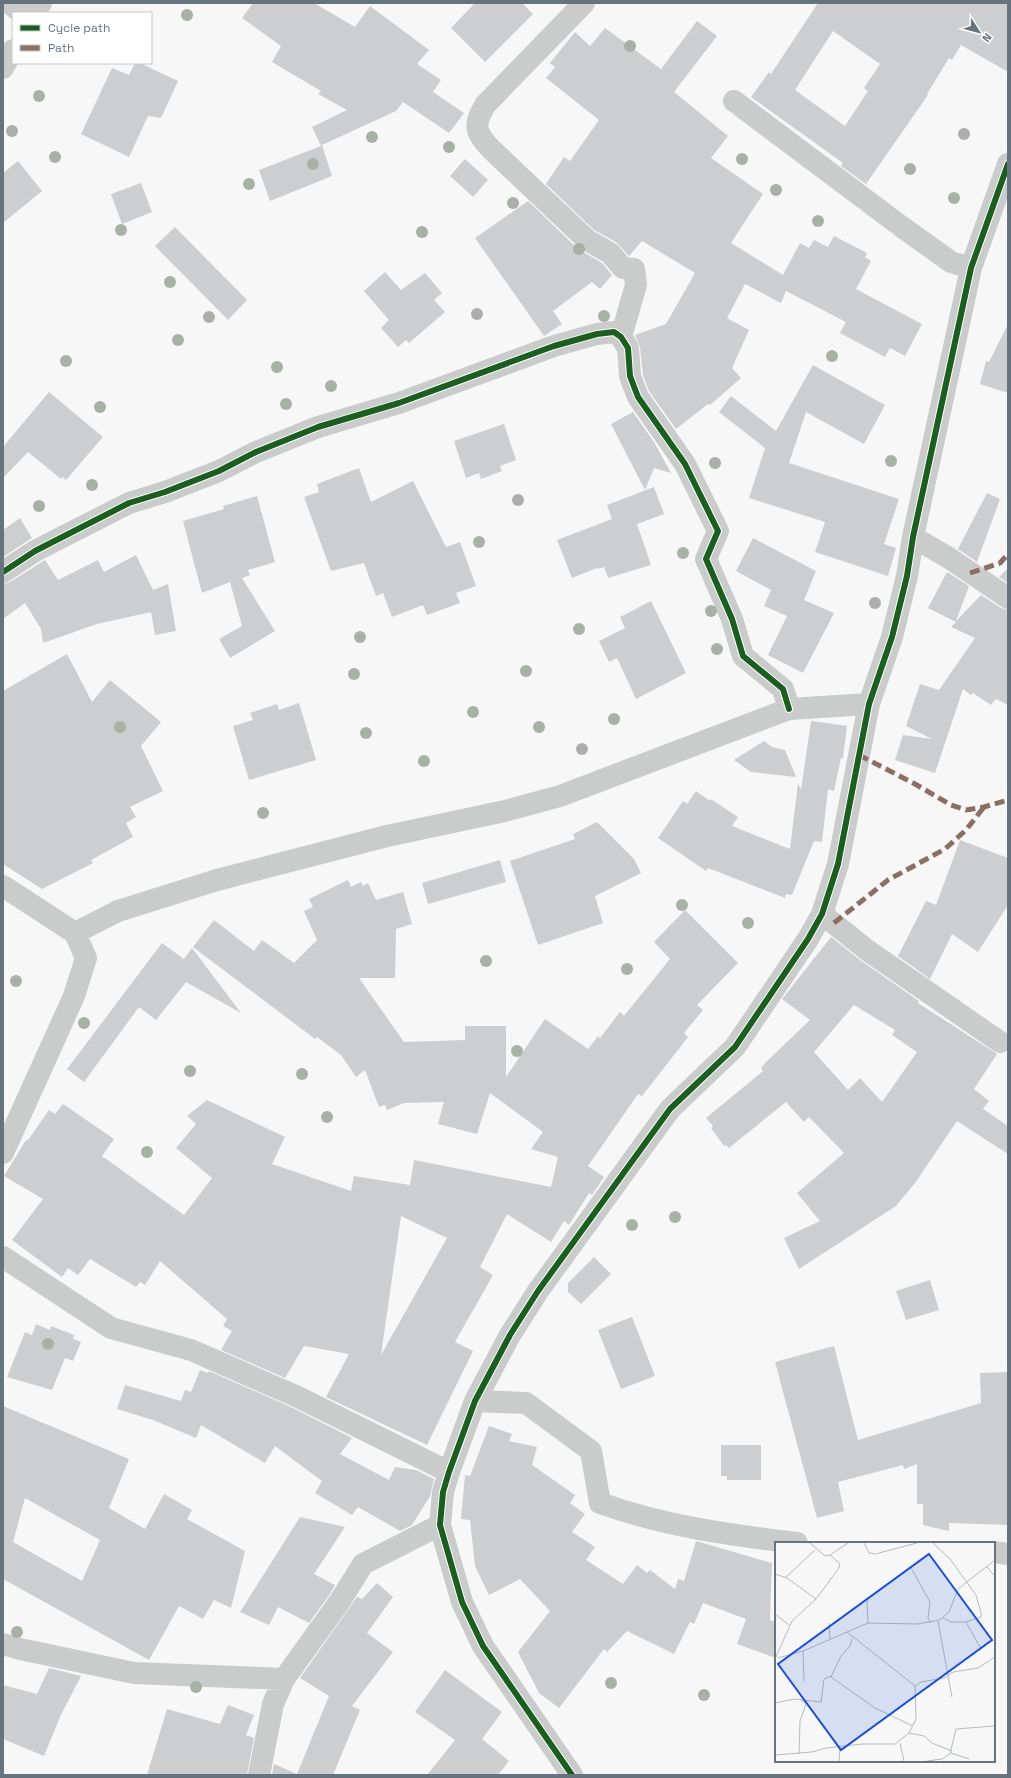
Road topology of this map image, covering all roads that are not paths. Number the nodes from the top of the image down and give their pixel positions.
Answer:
1 (10, 3) edge
2 (41, 3) edge
3 (584, 3) edge
4 (20, 12) edge
5 (35, 12) edge
6 (12, 52) edge
7 (3, 68) edge
8 (734, 101) dead end
9 (1008, 164) edge
10 (971, 268) junction
11 (621, 337) junction
12 (913, 537) junction
13 (3, 572) edge
14 (1008, 598) edge
15 (869, 704) junction
16 (789, 709) junction
17 (3, 886) edge
18 (822, 914) junction
19 (75, 933) junction
20 (1000, 1042) dead end
21 (3, 1153) edge
22 (3, 1257) edge
23 (475, 1401) junction
24 (449, 1472) junction
25 (440, 1524) junction
26 (788, 1542) edge
27 (995, 1552) edge
28 (1008, 1554) edge
29 (3, 1644) edge
30 (284, 1679) junction
31 (259, 1775) edge
32 (572, 1775) edge

1 - 4 street
2 - 5 street
3 - 11 street
6 - 7 street
8 - 10 street
9 - 10 street
10 - 12 street
11 - 13 street
11 - 16 street
12 - 14 street
12 - 15 street
15 - 16 street
15 - 18 street
16 - 19 street
17 - 19 street
18 - 20 street
18 - 23 street
19 - 21 street
22 - 24 street
23 - 24 street
23 - 26 street
24 - 25 street
25 - 30 street
25 - 32 street
27 - 28 street
29 - 30 street
30 - 31 street

